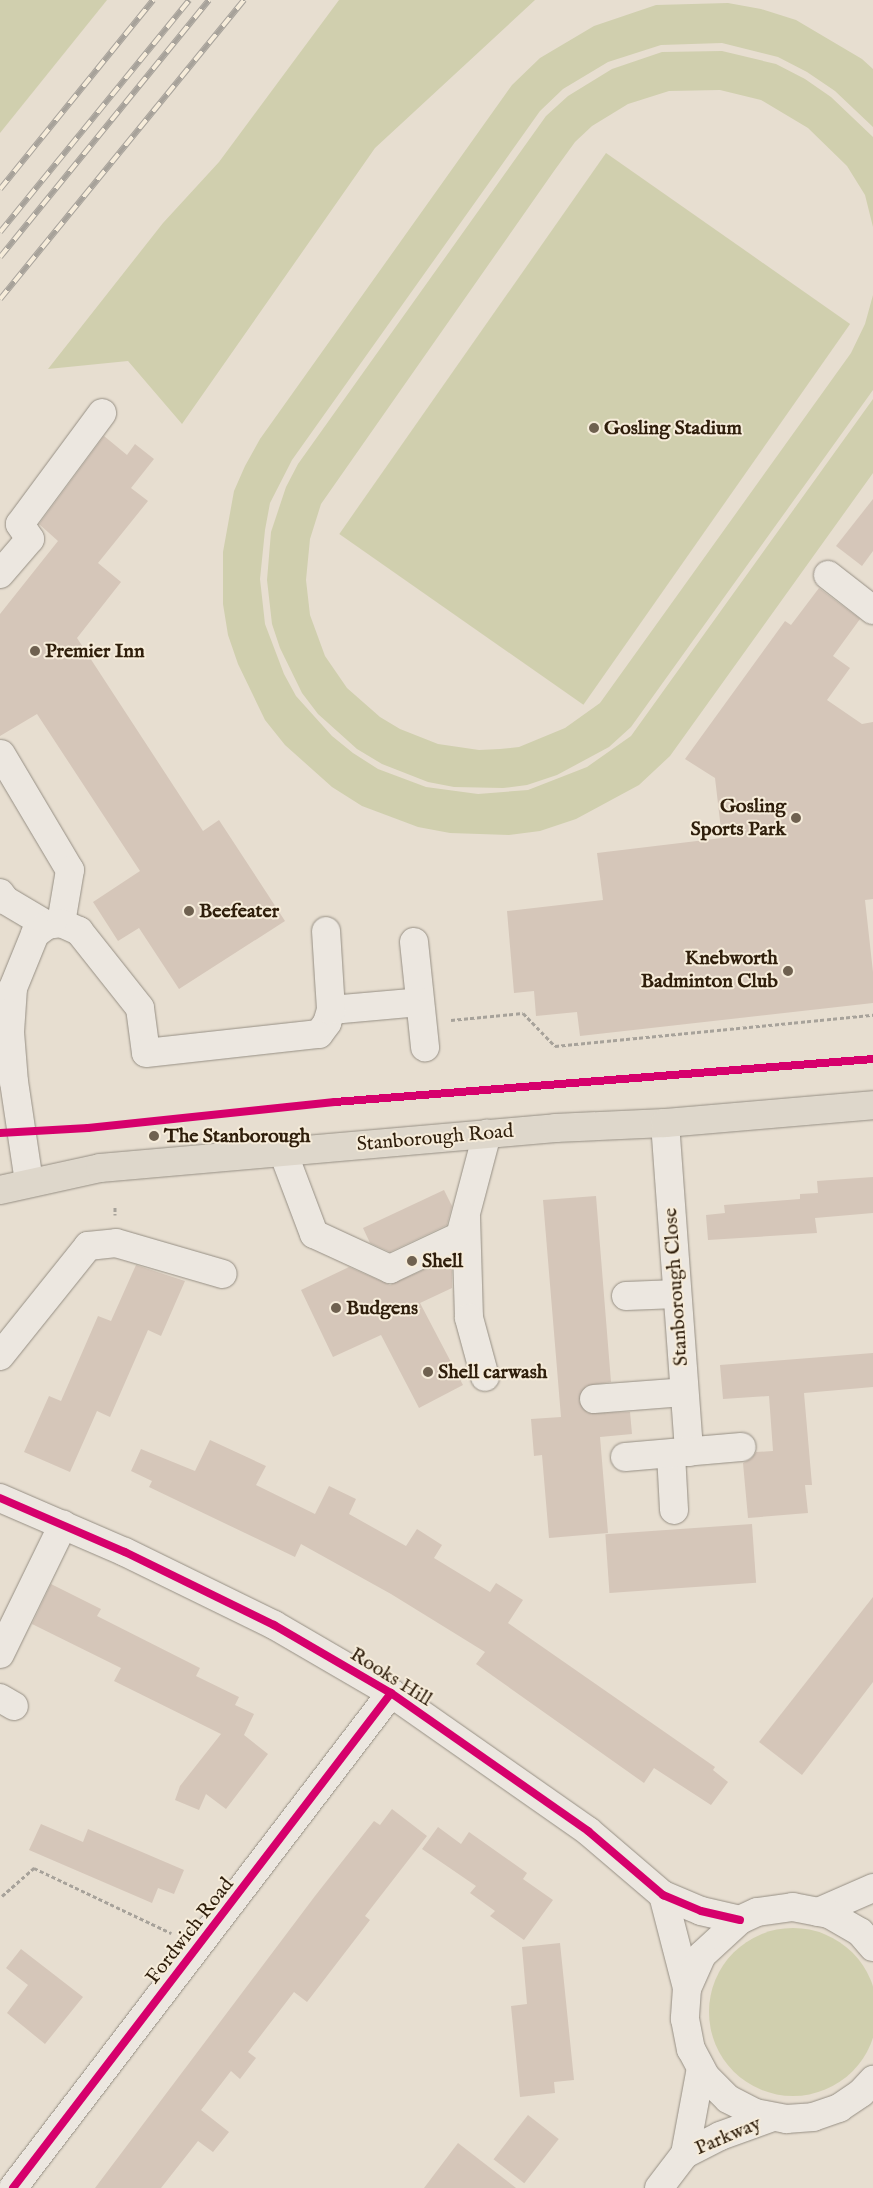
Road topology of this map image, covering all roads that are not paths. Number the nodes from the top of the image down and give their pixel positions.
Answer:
1 (102, 413) dead end
2 (0, 574) edge
3 (828, 575) dead end
4 (873, 610) edge
5 (1, 754) edge
6 (0, 893) edge
7 (54, 924) junction
8 (326, 931) dead end
9 (414, 942) dead end
10 (7, 986) edge
11 (332, 1010) junction
12 (7, 1081) edge
13 (873, 1105) edge
14 (665, 1123) junction
15 (487, 1134) junction
16 (284, 1152) junction
17 (30, 1182) junction
18 (0, 1190) edge
19 (466, 1215) junction
20 (223, 1274) dead end
21 (677, 1294) junction
22 (626, 1296) dead end
23 (0, 1356) edge
24 (485, 1377) dead end
25 (684, 1392) junction
26 (594, 1399) dead end
27 (742, 1447) dead end
28 (680, 1453) junction
29 (625, 1458) dead end
30 (0, 1498) edge
31 (674, 1510) dead end
32 (63, 1525) junction
33 (0, 1654) edge
34 (391, 1693) junction
35 (873, 1888) edge
36 (663, 1895) junction
37 (818, 1912) junction
38 (740, 1920) junction
39 (873, 1947) edge
40 (687, 1988) junction
41 (701, 2068) junction
42 (873, 2080) edge
43 (839, 2108) junction
44 (873, 2110) edge
45 (770, 2118) junction
46 (685, 2154) junction
47 (13, 2188) edge
48 (659, 2188) edge

1 - 2 street
3 - 4 street
5 - 7 street
6 - 7 street
7 - 10 street
7 - 11 street
8 - 11 street
9 - 11 street
10 - 12 street
12 - 17 street
13 - 14 main road, Stanborough Road
14 - 15 main road, Stanborough Road
14 - 21 street, Stanborough Close
15 - 16 main road, Stanborough Road
15 - 19 street
16 - 17 main road, Stanborough Road
16 - 19 street
17 - 18 main road, Stanborough Road
19 - 24 street
20 - 23 street
21 - 22 street
21 - 25 street, Stanborough Close
25 - 26 street
25 - 28 street, Stanborough Close
27 - 28 street
28 - 29 street
28 - 31 street, Stanborough Close
30 - 32 street, Rooks Hill
32 - 33 street
32 - 34 street, Rooks Hill
34 - 36 street, Rooks Hill
34 - 47 street, Fordwich Road
35 - 37 street
36 - 38 street, Rooks Hill
36 - 40 street
37 - 38 street
37 - 39 street
38 - 40 street
40 - 41 street
41 - 45 street
41 - 46 street, Parkway
42 - 43 street
43 - 44 street
43 - 45 street
45 - 46 street, Parkway
46 - 48 street, Parkway

